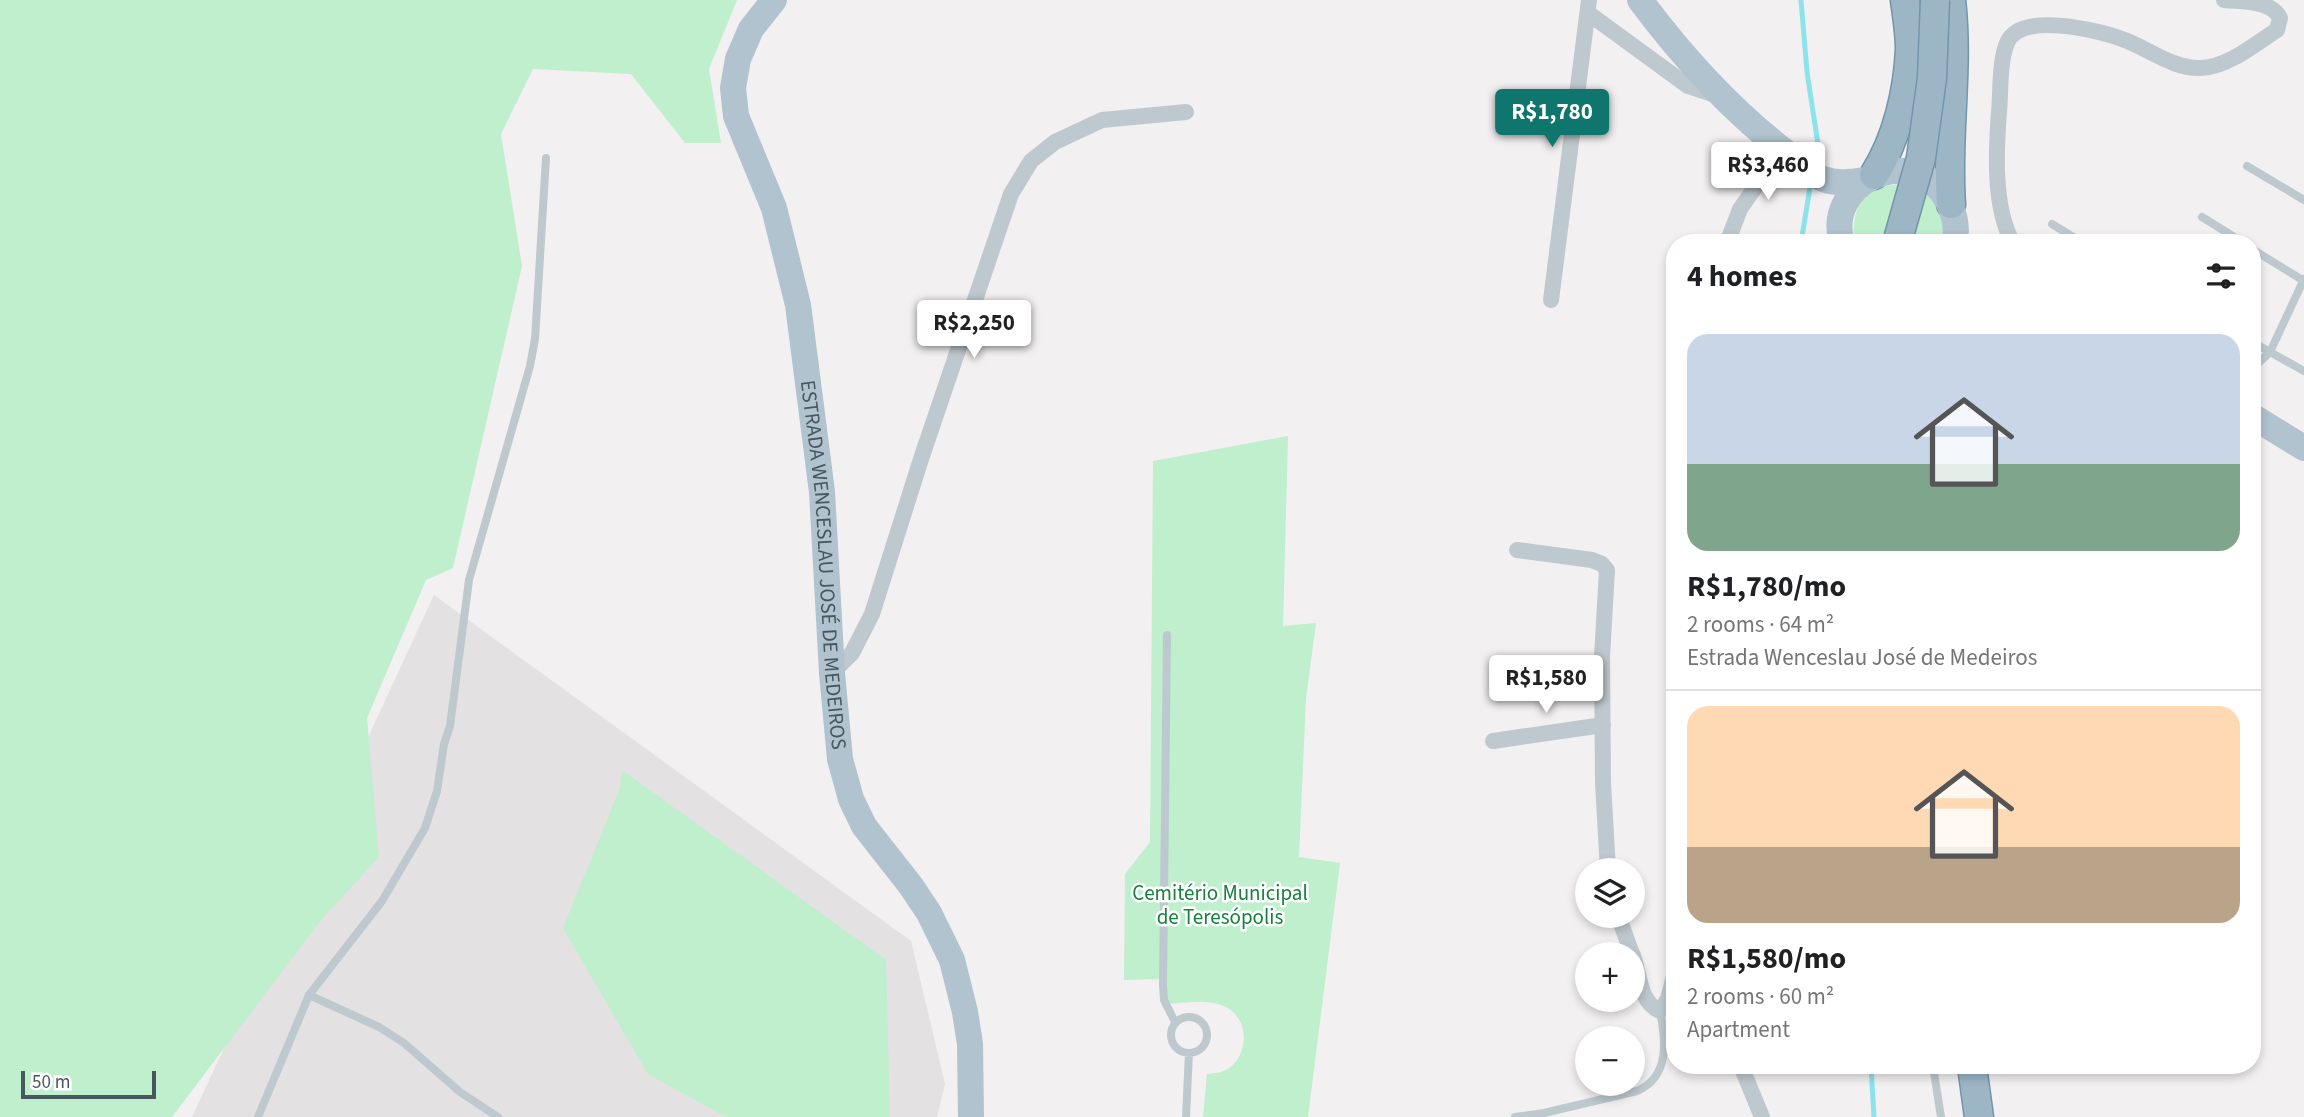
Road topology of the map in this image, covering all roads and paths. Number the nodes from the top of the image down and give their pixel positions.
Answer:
1 (775, 0) edge
2 (1640, 0) edge
3 (1906, 0) edge
4 (1935, 0) edge
5 (1951, 0) edge
6 (2224, 0) edge
7 (1589, 7) edge
8 (1721, 98) junction
9 (1186, 112) dead end
10 (547, 158) dead end
11 (1804, 166) junction
12 (2247, 166) dead end
13 (1870, 178) junction
14 (2304, 200) edge
15 (2202, 217) dead end
16 (2052, 223) dead end
17 (1957, 230) edge
18 (1730, 234) edge
19 (1840, 234) edge
20 (1841, 234) edge
21 (1900, 234) edge
22 (2009, 234) edge
23 (2069, 234) edge
24 (2229, 234) edge
25 (2261, 254) edge
26 (2304, 280) edge
27 (1551, 300) dead end
28 (2261, 347) edge
29 (2270, 352) junction
30 (2261, 360) edge
31 (2304, 371) edge
32 (2261, 422) edge
33 (2304, 448) edge
34 (1517, 551) dead end
35 (1167, 635) dead end
36 (832, 673) junction
37 (1603, 725) junction
38 (1493, 741) dead end
39 (1607, 858) edge
40 (309, 995) junction
41 (1645, 996) edge
42 (1666, 1002) edge
43 (1660, 1010) junction
44 (1175, 1022) junction
45 (1189, 1053) junction
46 (1744, 1074) edge
47 (1934, 1074) edge
48 (1973, 1074) edge
49 (258, 1117) edge
50 (498, 1117) edge
51 (971, 1117) edge
52 (1187, 1117) edge
53 (1515, 1117) edge
54 (1762, 1117) edge
55 (1941, 1117) edge
56 (1979, 1117) edge

1 - 36 main road, ESTRADA WENCESLAU JOSÉ DE MEDEIROS
2 - 8 main road
3 - 13 highway
4 - 21 highway, bridge
5 - 17 highway
6 - 22 street
7 - 8 street
7 - 27 street
8 - 11 main road
9 - 36 street
10 - 40 lane
11 - 13 main road
11 - 18 street
11 - 19 main road
12 - 14 lane
13 - 17 main road
13 - 20 main road
15 - 24 lane
16 - 23 lane
25 - 26 lane
26 - 29 lane
28 - 29 lane
29 - 30 lane
29 - 31 lane
32 - 33 main road
34 - 37 street
35 - 44 lane
36 - 51 main road, ESTRADA WENCESLAU JOSÉ DE MEDEIROS
37 - 38 street
37 - 39 street
40 - 49 lane
40 - 50 lane
41 - 43 street
42 - 43 street
43 - 53 lane
44 - 45 lane
44 - 45 lane
45 - 52 lane
46 - 54 street
47 - 55 lane
48 - 56 highway

